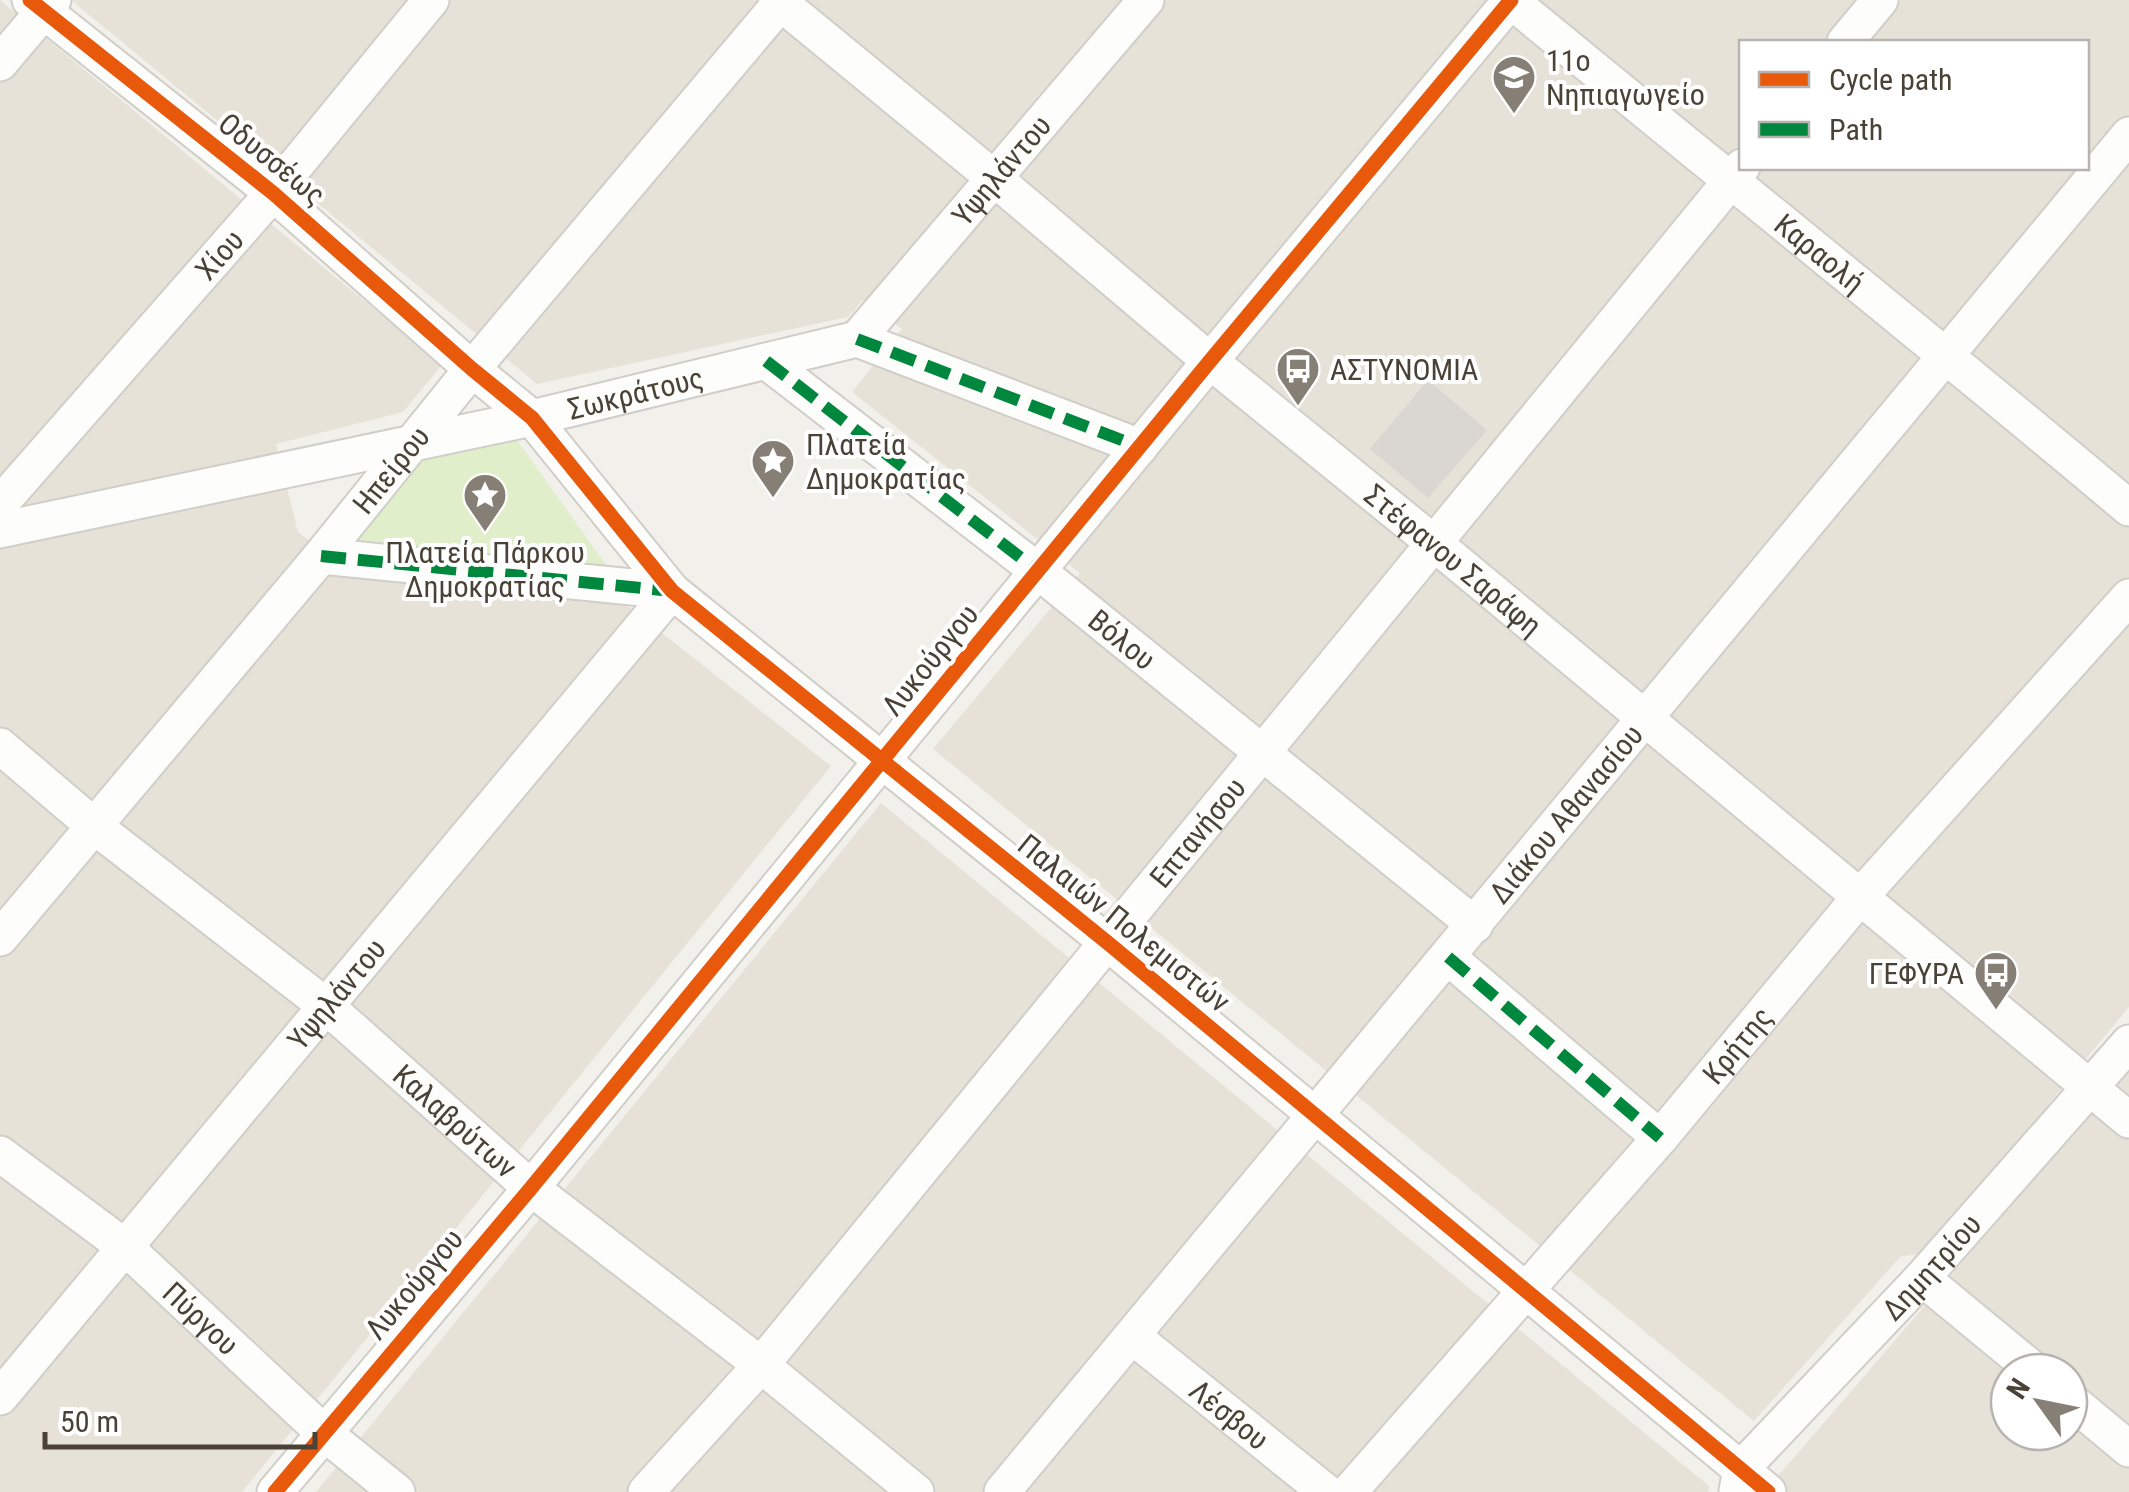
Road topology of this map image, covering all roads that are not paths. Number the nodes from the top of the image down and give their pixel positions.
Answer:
1 (430, 0) edge
2 (1146, 0) edge
3 (1511, 0) edge
4 (1880, 0) edge
5 (780, 1) edge
6 (42, 4) edge
7 (1846, 40) edge
8 (0, 63) edge
9 (2129, 135) edge
10 (1736, 174) edge
11 (994, 179) junction
12 (273, 193) junction
13 (856, 339) junction
14 (1947, 355) junction
15 (766, 360) junction
16 (1210, 361) junction
17 (472, 369) junction
18 (532, 418) junction
19 (414, 441) junction
20 (1140, 446) junction
21 (0, 504) edge
22 (2129, 508) edge
23 (0, 530) edge
24 (1435, 544) junction
25 (321, 556) junction
26 (1038, 571) junction
27 (672, 592) junction
28 (2129, 596) edge
29 (1645, 718) junction
30 (0, 746) edge
31 (1263, 754) junction
32 (882, 763) junction
33 (94, 826) junction
34 (1859, 898) junction
35 (1475, 925) junction
36 (0, 938) edge
37 (1108, 943) junction
38 (1448, 957) junction
39 (326, 1006) junction
40 (2129, 1043) edge
41 (2090, 1088) junction
42 (1316, 1117) junction
43 (2129, 1120) edge
44 (1660, 1138) junction
45 (0, 1154) edge
46 (532, 1188) junction
47 (126, 1247) junction
48 (1922, 1278) junction
49 (1525, 1289) junction
50 (1132, 1336) junction
51 (2012, 1352) edge
52 (761, 1364) junction
53 (0, 1396) edge
54 (2089, 1416) edge
55 (324, 1433) junction
56 (2129, 1449) edge
57 (1739, 1480) edge
58 (275, 1492) edge
59 (397, 1492) edge
60 (646, 1492) edge
61 (916, 1492) edge
62 (1002, 1492) edge
63 (1326, 1492) edge
64 (1348, 1492) edge
65 (1768, 1492) edge

1 - 12 street, Χίου
2 - 11 street, Υψηλάντου
3 - 10 street, Καραολή
3 - 16 street, Λυκούργου
4 - 7 street
5 - 11 street, Στέφανου Σαράφη
5 - 17 street, Ηπείρου
6 - 8 street
6 - 12 street, Οδυσσέως
9 - 14 street, Διάκου Αθανασίου
10 - 14 street, Καραολή
10 - 24 street, Επτανήσου
11 - 13 street, Υψηλάντου
11 - 16 street, Στέφανου Σαράφη
12 - 17 street, Οδυσσέως
12 - 21 street, Χίου
13 - 15 street, Σωκράτους
13 - 20 street
14 - 22 street, Καραολή
14 - 29 street, Διάκου Αθανασίου
15 - 18 street, Σωκράτους
15 - 26 street, Βόλου
16 - 20 street, Λυκούργου
16 - 24 street, Στέφανου Σαράφη
17 - 18 street, Παλαιών Πολεμιστών
17 - 19 street, Ηπείρου
18 - 19 street, Σωκράτους
18 - 27 street, Παλαιών Πολεμιστών
19 - 23 street, Σωκράτους
19 - 25 street, Ηπείρου
20 - 26 street, Λυκούργου
24 - 29 street, Στέφανου Σαράφη
24 - 31 street, Επτανήσου
25 - 27 street
25 - 33 street, Ηπείρου
26 - 31 street, Βόλου
26 - 32 street, Λυκούργου
27 - 32 street, Παλαιών Πολεμιστών
27 - 39 street, Υψηλάντου
28 - 34 street, Κρήτης
29 - 34 street, Στέφανου Σαράφη
29 - 35 street, Διάκου Αθανασίου
30 - 33 street, Καλαβρύτων
31 - 35 street, Βόλου
31 - 37 street, Επτανήσου
32 - 37 street, Παλαιών Πολεμιστών
32 - 46 street, Λυκούργου
33 - 36 street, Ηπείρου
33 - 39 street, Καλαβρύτων
34 - 41 street, Στέφανου Σαράφη
34 - 44 street, Κρήτης
35 - 38 street, Διάκου Αθανασίου
37 - 42 street, Παλαιών Πολεμιστών
37 - 52 street, Επτανήσου
38 - 42 street, Διάκου Αθανασίου
38 - 44 street
39 - 46 street, Καλαβρύτων
39 - 47 street, Υψηλάντου
40 - 41 street, Δημητρίου
41 - 43 street, Στέφανου Σαράφη
41 - 48 street, Δημητρίου
42 - 49 street, Παλαιών Πολεμιστών
42 - 50 street, Διάκου Αθανασίου
44 - 49 street, Κρήτης
45 - 47 street, Πύργου
46 - 52 street, Καλαβρύτων
46 - 55 street, Λυκούργου
47 - 53 street, Υψηλάντου
47 - 55 street, Πύργου
48 - 51 street
48 - 57 street, Δημητρίου
49 - 57 street, Παλαιών Πολεμιστών
49 - 64 street, Κρήτης
50 - 62 street, Διάκου Αθανασίου
50 - 63 street, Λέσβου
52 - 60 street, Επτανήσου
52 - 61 street, Καλαβρύτων
54 - 56 street
55 - 58 street, Λυκούργου
55 - 59 street, Πύργου
57 - 65 street, Παλαιών Πολεμιστών

